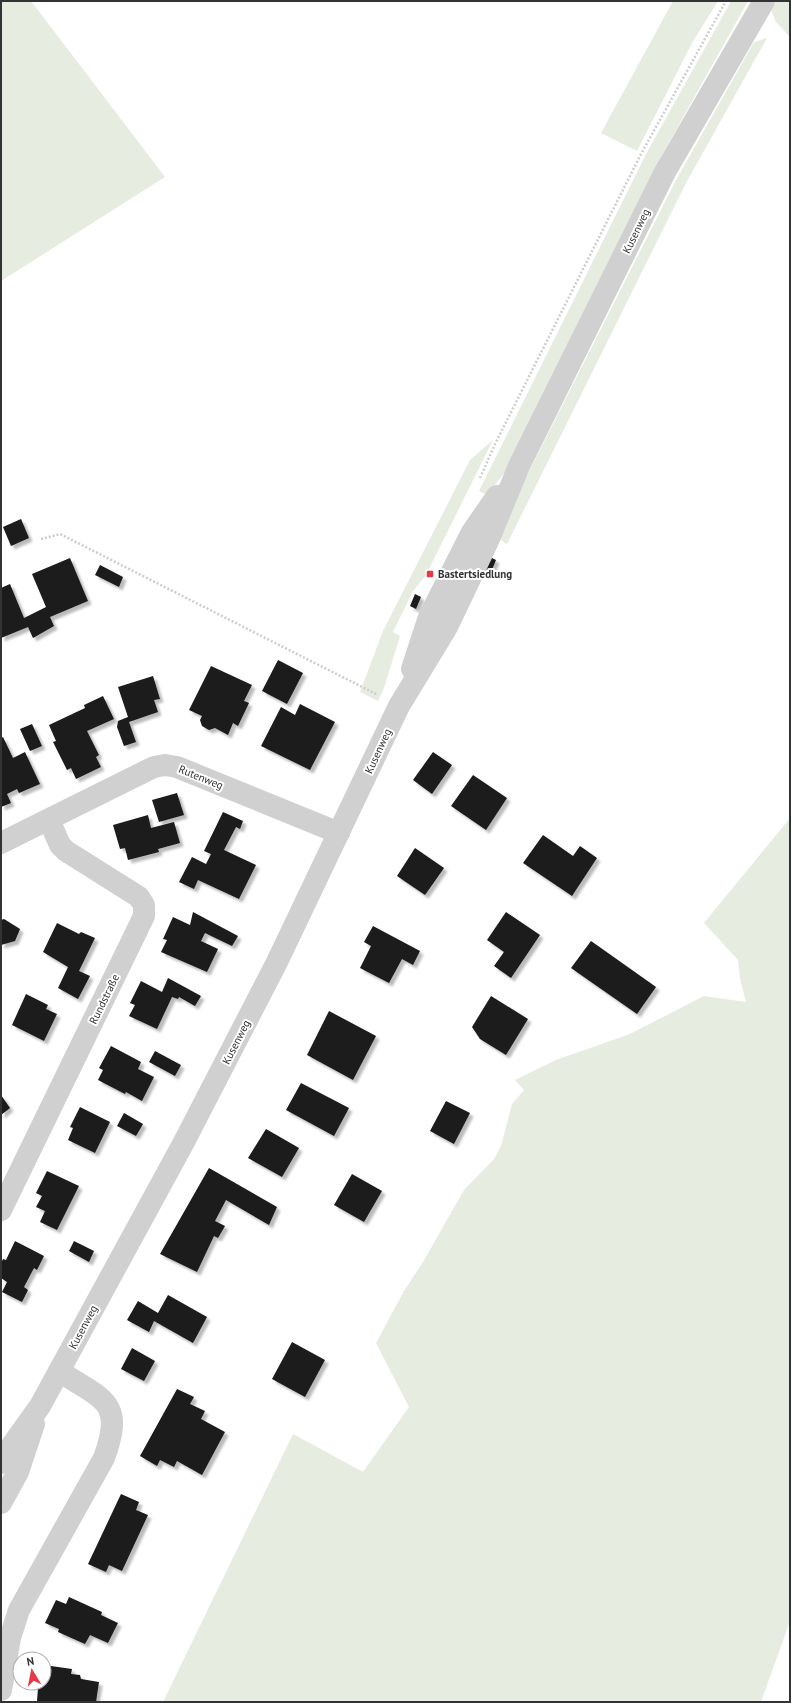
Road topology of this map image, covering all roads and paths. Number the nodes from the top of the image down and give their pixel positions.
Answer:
1 (726, 1) edge
2 (764, 1) edge
3 (478, 482) dead end
4 (41, 539) dead end
5 (399, 706) junction
6 (49, 820) junction
7 (339, 833) junction
8 (1, 843) edge
9 (1, 1210) edge
10 (59, 1371) junction
11 (40, 1406) junction
12 (1, 1463) edge
13 (1, 1503) edge
14 (1, 1690) edge

1 - 3 path
2 - 5 street, Kusenweg
4 - 5 path
5 - 7 street, Kusenweg
6 - 7 street, Rutenweg
6 - 8 street, Rutenweg
6 - 9 street, Rundstraße
7 - 10 street, Kusenweg
10 - 11 street, Kusenweg
10 - 14 street
11 - 12 street, Kusenweg
11 - 13 street, Kusenweg

